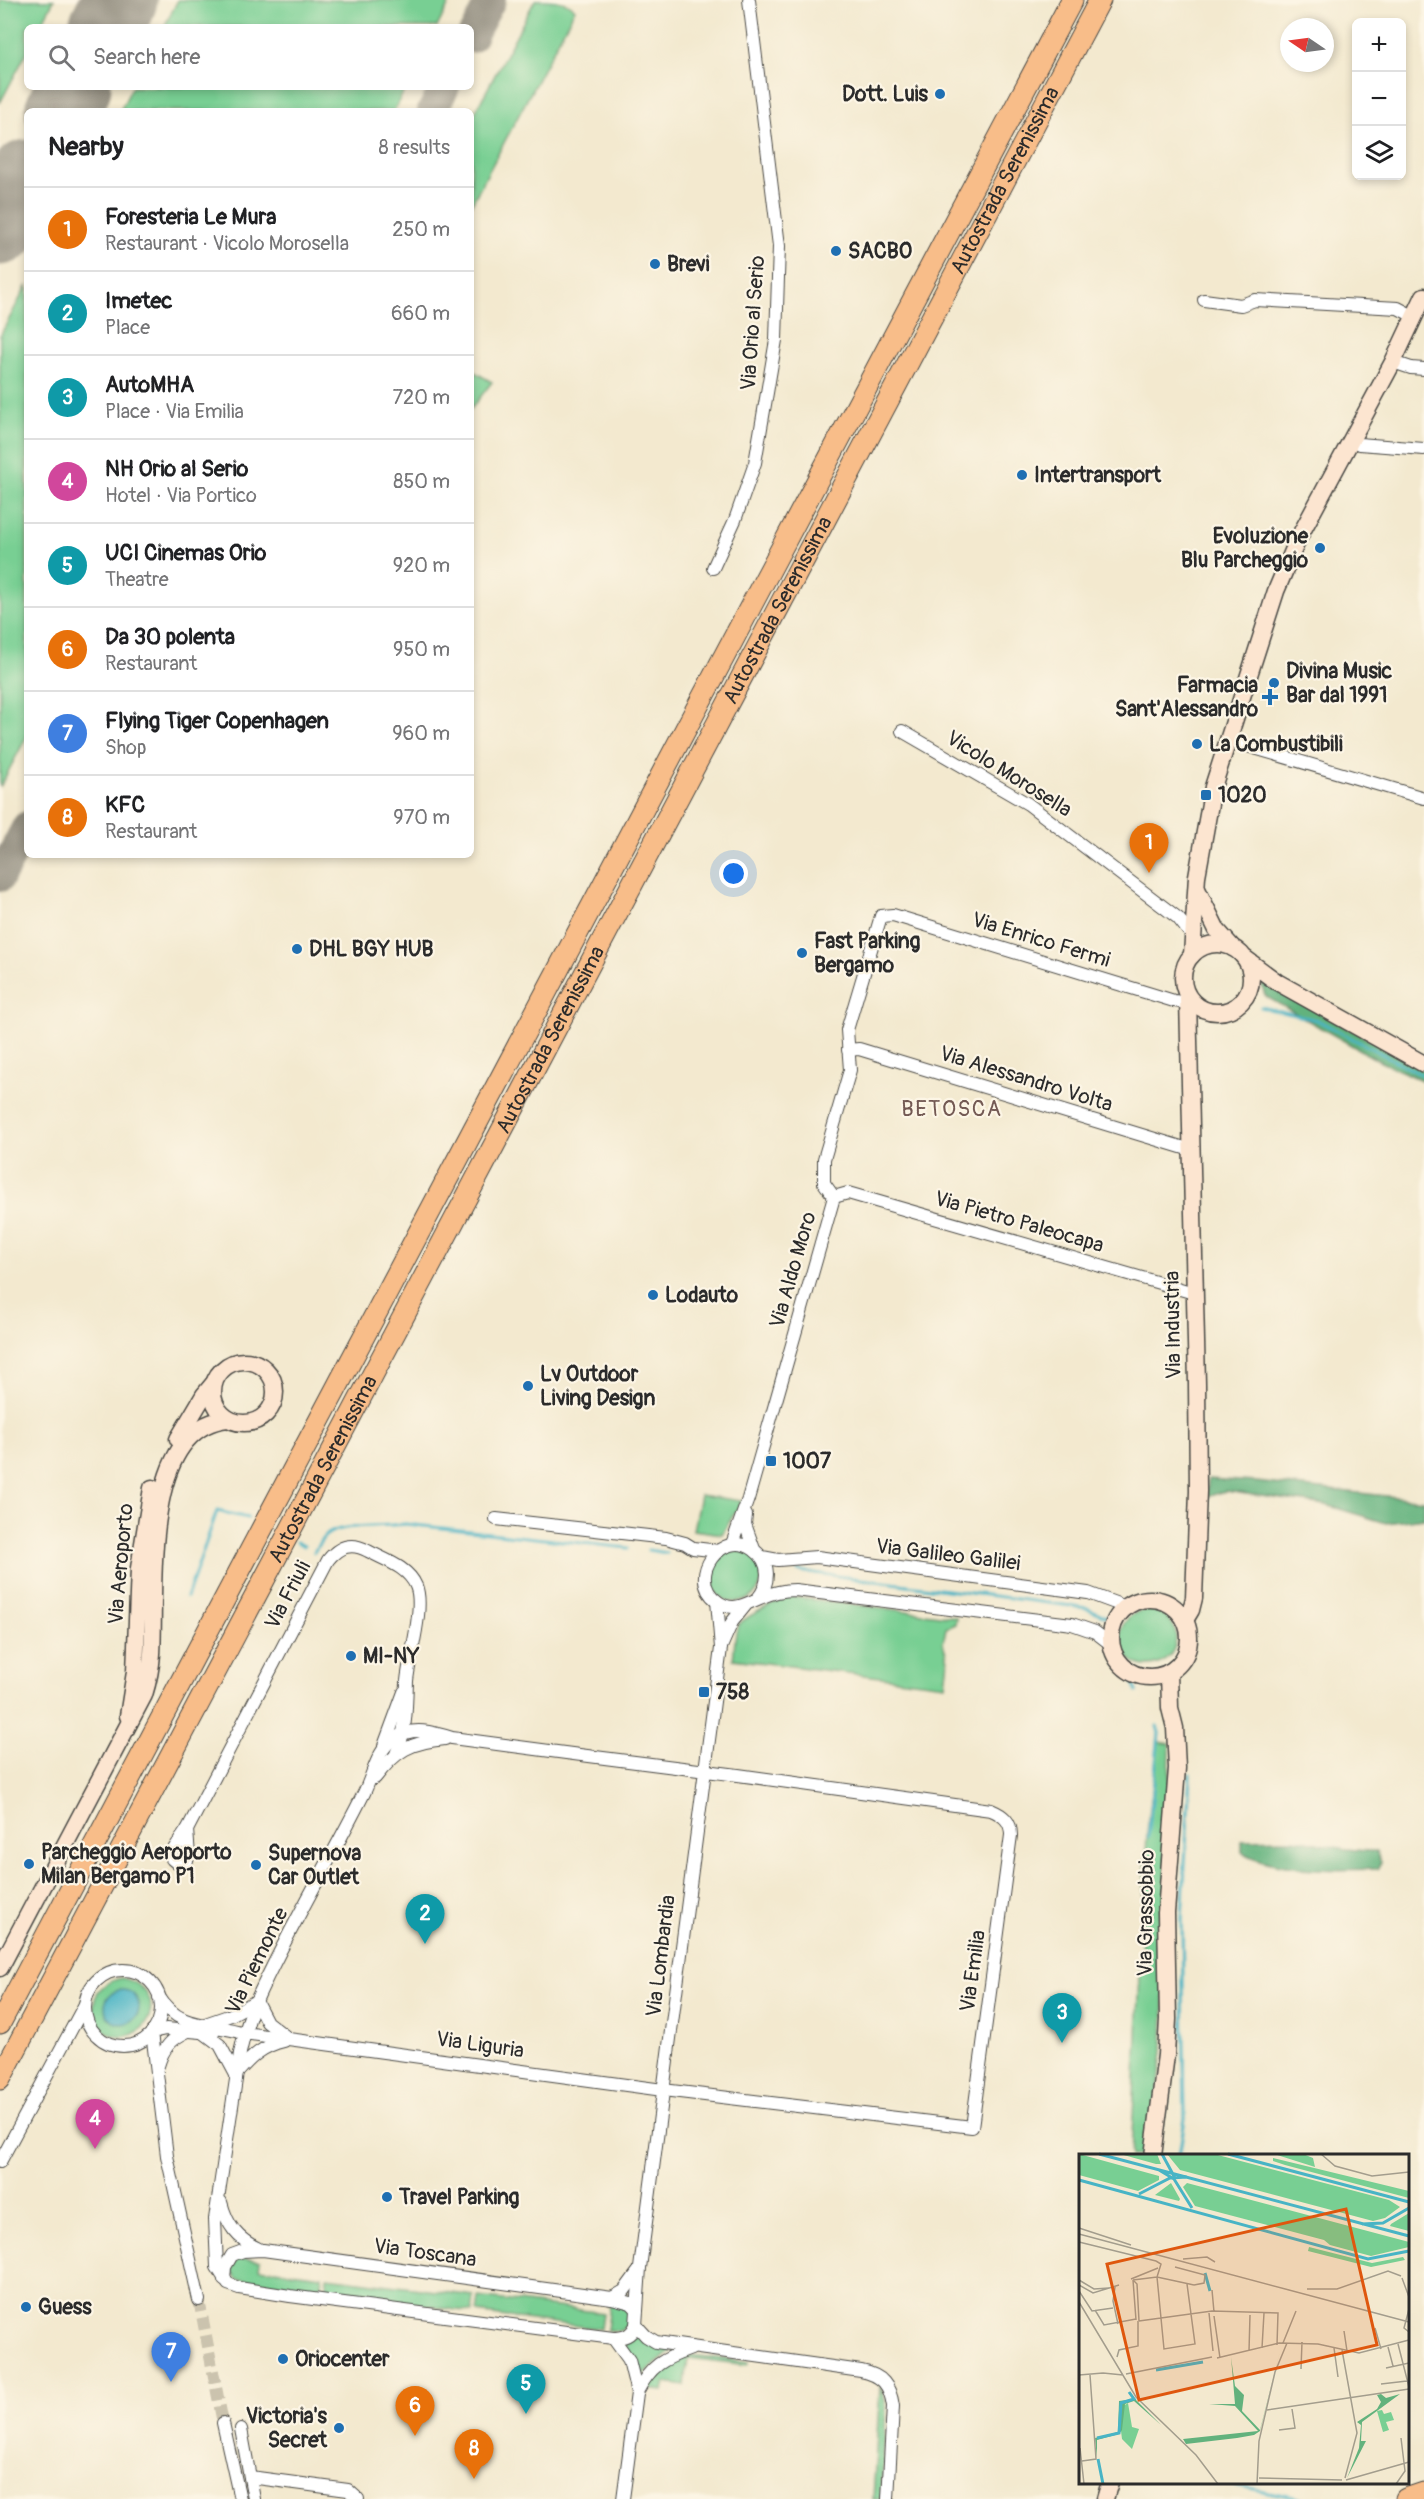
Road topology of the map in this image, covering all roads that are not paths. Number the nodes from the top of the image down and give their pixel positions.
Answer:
1 (749, 0) edge
2 (1072, 0) edge
3 (1100, 0) edge
4 (1424, 296) edge
5 (1204, 300) dead end
6 (1415, 317) junction
7 (1393, 362) junction
8 (1424, 369) edge
9 (1351, 440) junction
10 (1424, 449) edge
11 (712, 568) dead end
12 (902, 730) dead end
13 (1227, 740) junction
14 (1424, 798) edge
15 (1196, 892) junction
16 (882, 916) joint
17 (1188, 926) junction
18 (1217, 930) junction
19 (1240, 954) junction
20 (1192, 955) junction
21 (1277, 982) junction
22 (1247, 996) junction
23 (1188, 998) junction
24 (1214, 1013) junction
25 (848, 1050) junction
26 (1189, 1052) junction
27 (1424, 1064) edge
28 (1191, 1150) junction
29 (834, 1197) junction
30 (1194, 1293) junction
31 (213, 1384) junction
32 (228, 1419) junction
33 (748, 1498) junction
34 (496, 1519) dead end
35 (732, 1544) junction
36 (693, 1548) junction
37 (719, 1551) junction
38 (758, 1553) junction
39 (705, 1576) junction
40 (758, 1598) junction
41 (1194, 1598) junction
42 (717, 1601) junction
43 (1163, 1601) junction
44 (746, 1606) junction
45 (1126, 1607) junction
46 (1185, 1620) junction
47 (1112, 1645) junction
48 (721, 1648) junction
49 (1169, 1672) junction
50 (1138, 1675) junction
51 (407, 1683) junction
52 (1170, 1708) junction
53 (126, 1728) junction
54 (402, 1733) junction
55 (452, 1738) junction
56 (396, 1754) junction
57 (380, 1755) junction
58 (704, 1771) junction
59 (365, 1791) junction
60 (187, 1830) dead end
61 (0, 1968) edge
62 (159, 1997) junction
63 (256, 2001) junction
64 (85, 2003) junction
65 (0, 2023) edge
66 (203, 2028) junction
67 (189, 2031) junction
68 (152, 2032) junction
69 (244, 2033) junction
70 (291, 2039) junction
71 (157, 2070) junction
72 (236, 2074) junction
73 (0, 2079) edge
74 (663, 2090) junction
75 (1153, 2154) edge
76 (0, 2162) edge
77 (220, 2197) junction
78 (263, 2250) junction
79 (640, 2268) junction
80 (224, 2280) junction
81 (612, 2298) junction
82 (199, 2300) tunnel mouth
83 (637, 2309) junction
84 (636, 2325) junction
85 (613, 2338) junction
86 (692, 2349) junction
87 (637, 2393) junction
88 (223, 2423) tunnel mouth
89 (241, 2429) dead end
90 (250, 2477) junction
91 (1109, 2484) edge
92 (1118, 2484) edge
93 (1424, 2493) edge
94 (239, 2497) edge
95 (256, 2499) edge
96 (358, 2499) edge
97 (623, 2499) edge
98 (888, 2499) edge
99 (1105, 2499) edge
100 (1119, 2499) edge
101 (1406, 2499) edge

1 - 11 street, Via Orio al Serio
2 - 65 highway, Autostrada Serenissima
3 - 73 highway, Autostrada Serenissima
4 - 6 street
5 - 6 street
6 - 7 street
7 - 8 street
7 - 9 street
9 - 10 street
9 - 13 street
12 - 17 street, Vicolo Morosella
13 - 14 street
13 - 15 street
15 - 17 street
15 - 18 street
16 - 23 street, Via Enrico Fermi
16 - 25 street, Via Aldo Moro
17 - 18 street
17 - 20 street
18 - 19 street
19 - 20 street
19 - 21 street
19 - 22 street
20 - 23 street
21 - 22 street
21 - 27 street
22 - 24 street
23 - 24 street
23 - 26 street, Via Industria
24 - 26 street, Via Industria
25 - 28 street, Via Alessandro Volta
25 - 29 street, Via Aldo Moro
26 - 28 street, Via Industria
28 - 30 street, Via Industria
29 - 30 street, Via Pietro Paleocapa
29 - 33 street, Via Aldo Moro
30 - 41 street, Via Industria
31 - 32 street
31 - 32 street
31 - 53 street, Via Aeroporto
32 - 53 street, Via Aeroporto
33 - 35 street, Via Aldo Moro
33 - 38 street, Via Aldo Moro
34 - 36 street
35 - 37 street
35 - 38 street
36 - 37 street
36 - 39 street
37 - 39 street
38 - 40 street
38 - 45 street, Via Galileo Galilei
39 - 42 street
40 - 44 street
40 - 47 street
41 - 43 street
41 - 46 street, Via Industria
42 - 44 street
42 - 48 street, Via Lombardia
43 - 45 street
43 - 46 street
44 - 48 street, Via Lombardia
45 - 47 street
46 - 49 street
47 - 50 street
48 - 58 street, Via Lombardia
49 - 50 street
49 - 52 street, Via Grassobbio
50 - 52 street
51 - 54 street, Via Friuli
51 - 57 street, Via Friuli
51 - 60 street, Via Friuli
52 - 75 street, Via Grassobbio
53 - 61 street, Via Aeroporto
54 - 55 street, Via Piemonte
54 - 56 street, Via Friuli
54 - 57 street, Via Piemonte
55 - 56 street, Via Piemonte
55 - 58 street, Via Piemonte
56 - 59 street, Via Piemonte
57 - 59 street, Via Piemonte
58 - 74 street, Via Lombardia
58 - 74 street, Via Emilia
59 - 63 street, Via Piemonte
62 - 64 street
62 - 66 street, Via Liguria
62 - 68 street
63 - 66 street, Via Liguria
63 - 69 street, Via Piemonte
63 - 70 street, Via Liguria
64 - 68 street
64 - 76 street
66 - 67 street, Via Liguria
66 - 69 street, Via Liguria
66 - 72 street, Via Liguria
67 - 68 street, Via Liguria
67 - 71 street
68 - 71 street
69 - 70 street, Via Liguria
69 - 72 street, Via Piemonte
70 - 72 street, Via Liguria
70 - 74 street, Via Liguria
71 - 82 street
72 - 77 street, Via Piemonte
74 - 79 street, Via Lombardia
77 - 78 street, Via Piemonte
77 - 80 street, Via Piemonte
78 - 80 street, Via Toscana
78 - 81 street, Via Toscana
79 - 81 street, Via Lombardia
79 - 83 street, Via Lombardia
80 - 85 street
81 - 83 street, Via Toscana
83 - 84 street, Via Lombardia
84 - 85 street
84 - 86 street
85 - 87 street
86 - 87 street
86 - 98 street
87 - 97 street
88 - 94 street
89 - 90 street
90 - 95 street
90 - 96 street
91 - 99 street
92 - 100 street
93 - 101 highway

